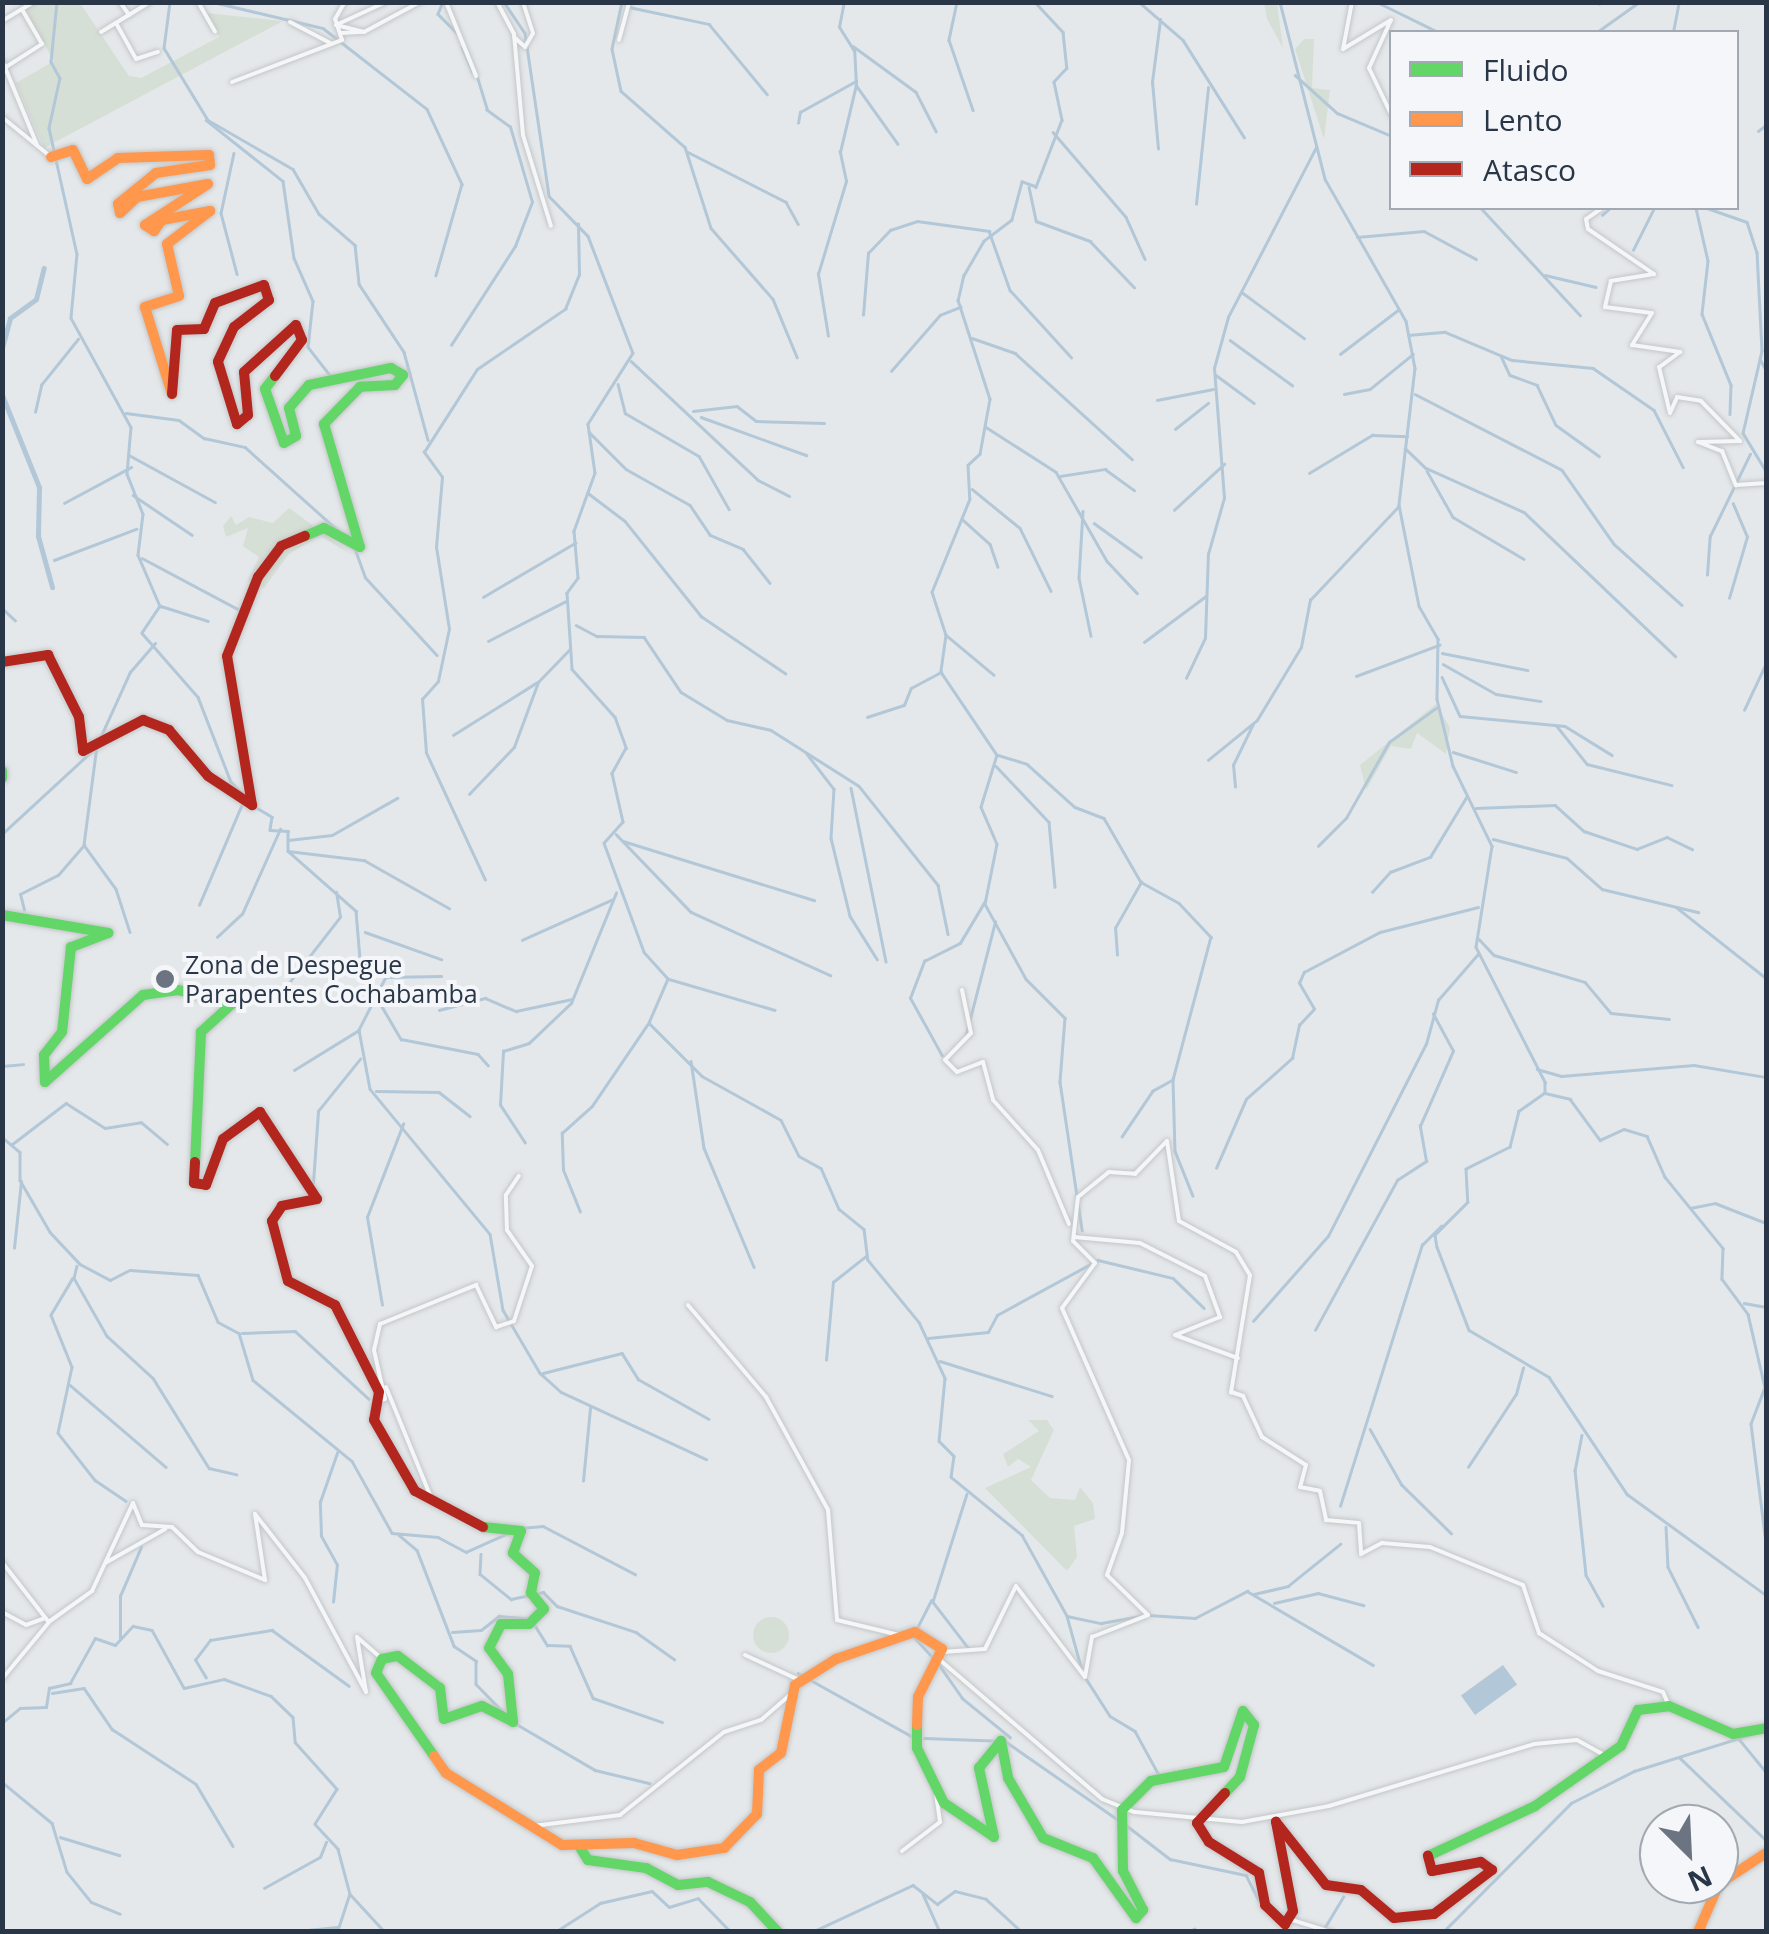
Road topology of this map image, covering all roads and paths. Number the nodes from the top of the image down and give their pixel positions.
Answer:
1 (34, 2) edge
2 (120, 2) edge
3 (150, 2) edge
4 (198, 2) edge
5 (345, 2) edge
6 (386, 2) edge
7 (420, 2) edge
8 (446, 2) edge
9 (497, 2) edge
10 (523, 2) edge
11 (629, 2) edge
12 (1352, 2) edge
13 (22, 10) junction
14 (128, 16) junction
15 (2, 21) edge
16 (290, 22) dead end
17 (116, 23) junction
18 (336, 27) junction
19 (214, 31) dead end
20 (101, 32) dead end
21 (364, 32) junction
22 (514, 37) junction
23 (619, 40) dead end
24 (332, 44) junction
25 (158, 52) dead end
26 (4, 64) edge
27 (476, 76) dead end
28 (232, 82) dead end
29 (1389, 110) edge
30 (2, 117) edge
31 (37, 145) junction
32 (53, 157) joint
33 (1599, 210) edge
34 (551, 226) dead end
35 (1766, 483) edge
36 (2, 662) edge
37 (2, 916) edge
38 (962, 990) dead end
39 (518, 1176) dead end
40 (1071, 1228) junction
41 (1074, 1237) junction
42 (688, 1304) dead end
43 (1238, 1358) junction
44 (383, 1382) junction
45 (375, 1402) junction
46 (431, 1497) junction
47 (169, 1526) junction
48 (2, 1562) edge
49 (107, 1562) junction
50 (2, 1612) edge
51 (47, 1620) junction
52 (902, 1637) junction
53 (744, 1655) dead end
54 (941, 1656) junction
55 (382, 1659) junction
56 (2, 1679) edge
57 (801, 1681) junction
58 (789, 1696) junction
59 (1669, 1706) junction
60 (1766, 1728) edge
61 (1602, 1754) junction
62 (936, 1793) junction
63 (1122, 1810) junction
64 (1197, 1818) junction
65 (528, 1826) junction
66 (581, 1849) junction
67 (902, 1851) dead end
68 (1766, 1853) edge
69 (1739, 1871) edge
70 (1710, 1904) edge
71 (1292, 1920) junction
72 (778, 1932) edge
73 (1330, 1932) edge
74 (1698, 1932) edge

1 - 13 street
2 - 14 street
3 - 14 street
4 - 19 street
5 - 18 street
6 - 18 street
7 - 21 street
8 - 27 street
9 - 22 street
10 - 22 street
11 - 23 street
12 - 29 street
13 - 15 street
13 - 26 street
14 - 17 street
16 - 24 street
17 - 20 street
17 - 25 street
18 - 21 street
18 - 21 street
18 - 24 street
22 - 34 street
24 - 28 street
26 - 31 street
30 - 31 street
31 - 32 street
32 - 36 street
33 - 35 street
37 - 45 street
38 - 40 street
39 - 44 street
40 - 41 street
40 - 43 street
41 - 43 street
41 - 54 street
42 - 52 street
43 - 59 street
44 - 45 street
44 - 46 street
45 - 46 street
46 - 55 street
47 - 49 street
47 - 49 street
47 - 55 street
48 - 51 street
49 - 51 street
50 - 51 street
51 - 56 street
52 - 54 street
52 - 57 street
53 - 57 street
54 - 62 street
54 - 63 street
55 - 65 street
57 - 58 street
58 - 65 street
58 - 66 street
59 - 60 street
59 - 61 street
61 - 64 street
61 - 71 street
62 - 63 street
62 - 67 street
63 - 64 street
63 - 64 street
64 - 71 street
65 - 66 street
66 - 72 street
68 - 69 street
70 - 74 street
71 - 73 street

